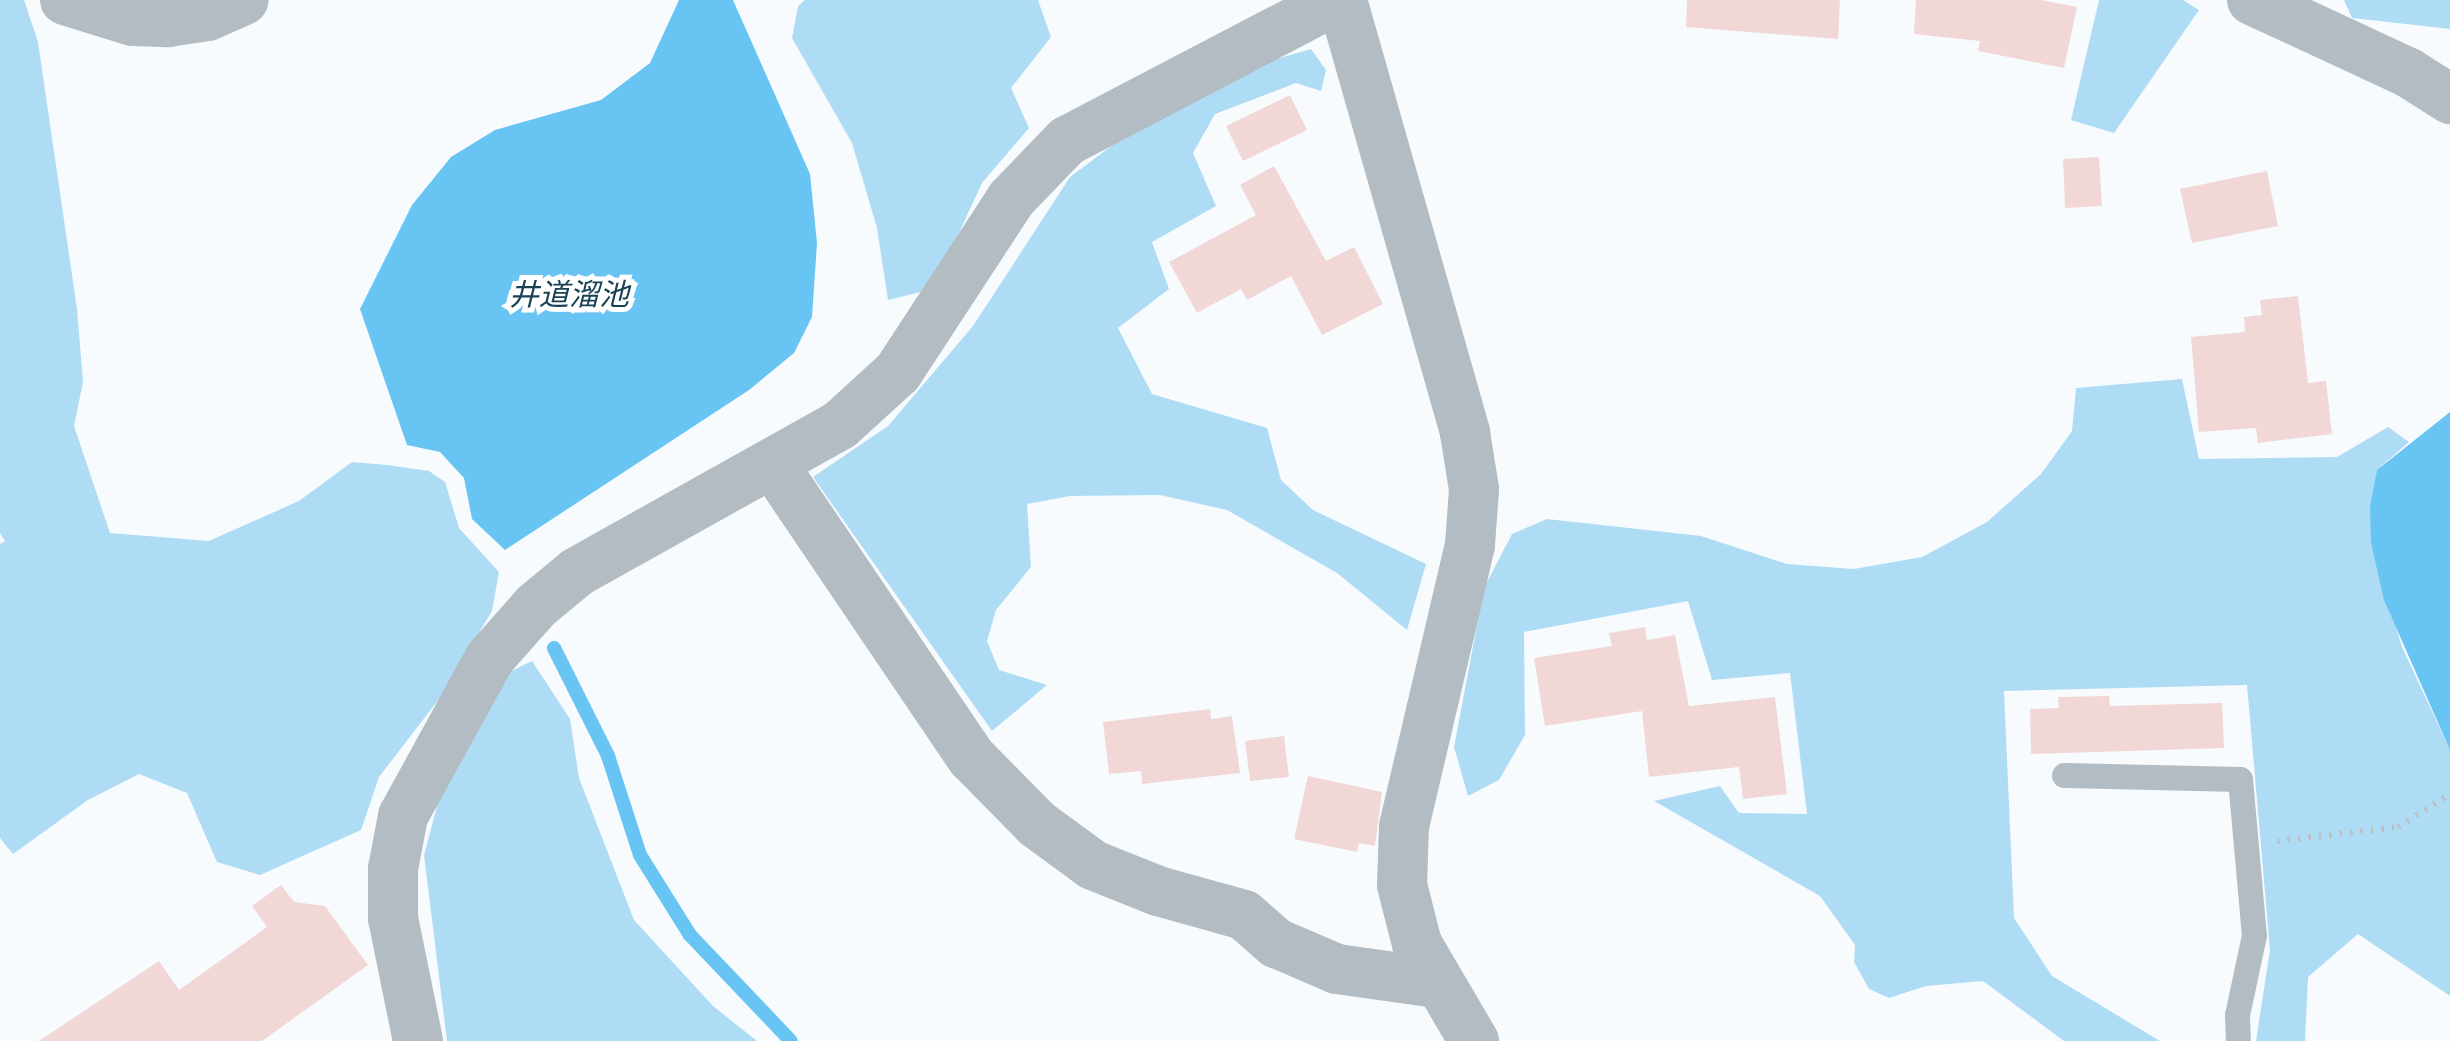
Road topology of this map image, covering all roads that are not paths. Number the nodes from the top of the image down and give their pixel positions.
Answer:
1 (65, 0) edge
2 (244, 0) edge
3 (1339, 0) edge
4 (2252, 0) edge
5 (2450, 99) edge
6 (774, 466) junction
7 (2064, 775) dead end
8 (1437, 982) junction
9 (418, 1041) edge
10 (1474, 1041) edge
11 (2238, 1041) edge

1 - 2 street
3 - 6 street
3 - 8 street
4 - 5 street
6 - 8 street
6 - 9 street
7 - 11 lane
8 - 10 street

